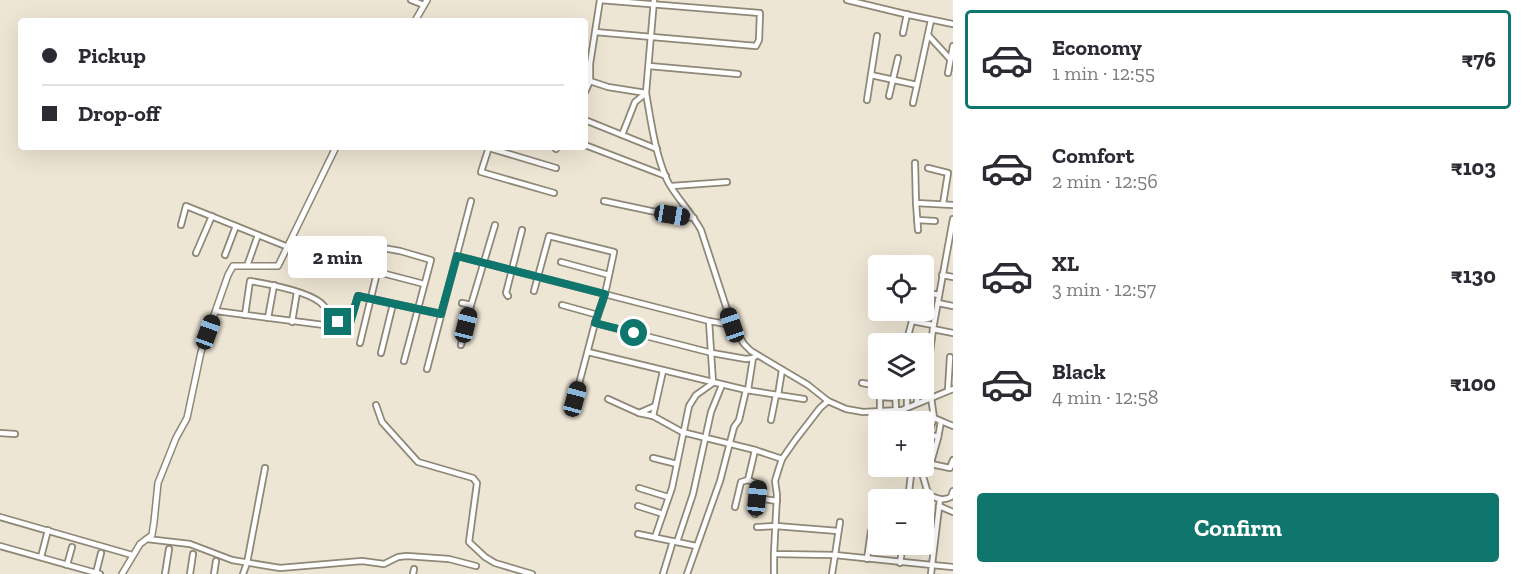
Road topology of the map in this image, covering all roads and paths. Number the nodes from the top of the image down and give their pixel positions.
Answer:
1 (411, 0) edge
2 (600, 0) edge
3 (684, 0) edge
4 (847, 0) edge
5 (425, 3) edge
6 (654, 3) edge
7 (684, 8) junction
8 (907, 15) junction
9 (417, 18) edge
10 (931, 20) junction
11 (953, 24) edge
12 (595, 32) junction
13 (903, 33) dead end
14 (928, 35) junction
15 (878, 36) dead end
16 (651, 37) junction
17 (953, 46) edge
18 (898, 58) dead end
19 (950, 59) junction
20 (649, 66) junction
21 (948, 73) dead end
22 (738, 74) dead end
23 (871, 75) junction
24 (892, 79) junction
25 (590, 81) junction
26 (588, 85) edge
27 (917, 85) junction
28 (646, 93) junction
29 (889, 96) dead end
30 (867, 100) dead end
31 (913, 103) dead end
32 (588, 121) edge
33 (622, 135) junction
34 (588, 146) edge
35 (657, 149) junction
36 (335, 150) edge
37 (488, 150) edge
38 (496, 150) edge
39 (915, 164) dead end
40 (556, 168) dead end
41 (928, 168) dead end
42 (666, 176) junction
43 (727, 182) dead end
44 (672, 186) junction
45 (554, 193) dead end
46 (471, 201) dead end
47 (604, 201) dead end
48 (916, 203) junction
49 (943, 204) junction
50 (953, 205) edge
51 (212, 216) junction
52 (694, 218) junction
53 (917, 219) junction
54 (935, 221) dead end
55 (953, 221) edge
56 (181, 225) dead end
57 (495, 225) dead end
58 (236, 226) junction
59 (522, 230) dead end
60 (918, 230) dead end
61 (258, 235) junction
62 (288, 247) junction
63 (950, 248) edge
64 (196, 253) dead end
65 (225, 255) dead end
66 (457, 256) junction
67 (561, 262) dead end
68 (483, 263) junction
69 (247, 266) junction
70 (512, 271) junction
71 (378, 272) junction
72 (609, 274) junction
73 (942, 275) junction
74 (538, 277) junction
75 (953, 277) edge
76 (424, 284) junction
77 (274, 285) junction
78 (534, 291) dead end
79 (297, 292) junction
80 (605, 294) junction
81 (934, 294) edge
82 (939, 295) junction
83 (508, 296) dead end
84 (371, 299) junction
85 (462, 303) dead end
86 (938, 303) junction
87 (393, 304) junction
88 (471, 305) junction
89 (562, 305) dead end
90 (953, 306) edge
91 (417, 310) junction
92 (216, 311) junction
93 (441, 314) junction
94 (245, 315) junction
95 (598, 315) junction
96 (268, 318) junction
97 (710, 321) junction
98 (912, 321) joint
99 (292, 322) junction
100 (595, 323) junction
101 (329, 325) junction
102 (732, 325) junction
103 (933, 327) junction
104 (909, 333) edge
105 (932, 333) edge
106 (953, 333) edge
107 (360, 343) dead end
108 (461, 345) dead end
109 (588, 352) junction
110 (381, 353) dead end
111 (712, 353) junction
112 (754, 357) junction
113 (950, 357) dead end
114 (404, 361) dead end
115 (427, 369) dead end
116 (663, 370) junction
117 (782, 370) junction
118 (713, 383) junction
119 (862, 383) dead end
120 (868, 384) edge
121 (722, 385) junction
122 (747, 390) junction
123 (951, 390) edge
124 (777, 395) junction
125 (934, 396) edge
126 (575, 399) dead end
127 (608, 399) dead end
128 (804, 399) dead end
129 (880, 399) edge
130 (896, 399) edge
131 (908, 399) edge
132 (917, 399) edge
133 (927, 399) edge
134 (828, 401) junction
135 (917, 403) junction
136 (376, 405) dead end
137 (655, 406) junction
138 (908, 407) junction
139 (896, 410) junction
140 (880, 411) joint
141 (639, 412) junction
142 (868, 412) edge
143 (653, 416) junction
144 (934, 418) edge
145 (771, 420) dead end
146 (941, 422) junction
147 (953, 426) edge
148 (682, 432) junction
149 (0, 433) edge
150 (15, 434) dead end
151 (934, 436) edge
152 (705, 437) junction
153 (938, 437) junction
154 (729, 444) junction
155 (755, 450) junction
156 (934, 452) edge
157 (653, 458) dead end
158 (782, 459) junction
159 (953, 460) edge
160 (677, 464) junction
161 (934, 465) edge
162 (265, 468) dead end
163 (923, 477) edge
164 (748, 480) junction
165 (639, 488) dead end
166 (953, 491) edge
167 (669, 497) junction
168 (757, 498) junction
169 (939, 499) junction
170 (777, 501) junction
171 (638, 506) dead end
172 (939, 506) junction
173 (735, 507) dead end
174 (953, 512) edge
175 (663, 514) junction
176 (755, 514) dead end
177 (0, 517) edge
178 (840, 522) dead end
179 (776, 526) junction
180 (758, 528) dead end
181 (48, 530) junction
182 (838, 531) junction
183 (638, 534) dead end
184 (654, 537) junction
185 (147, 539) junction
186 (675, 541) junction
187 (0, 546) edge
188 (696, 546) junction
189 (72, 547) dead end
190 (169, 549) dead end
191 (101, 553) dead end
192 (868, 553) edge
193 (193, 554) dead end
194 (774, 554) junction
195 (132, 555) junction
196 (835, 555) junction
197 (901, 555) edge
198 (40, 557) junction
199 (867, 560) junction
200 (216, 561) dead end
201 (248, 563) junction
202 (900, 563) junction
203 (67, 565) junction
204 (476, 566) dead end
205 (932, 566) junction
206 (953, 567) edge
207 (98, 573) edge
208 (122, 574) edge
209 (165, 574) edge
210 (190, 574) edge
211 (214, 574) edge
212 (243, 574) edge
213 (532, 574) edge
214 (663, 574) edge
215 (687, 574) edge
216 (774, 574) edge
217 (832, 574) edge
218 (931, 574) edge

1 - 5 street
2 - 6 street
2 - 12 street
3 - 7 street
4 - 8 street
5 - 9 street
6 - 7 street
6 - 16 street
7 - 16 street
8 - 10 street
8 - 13 street
10 - 11 street
10 - 14 street
12 - 16 street
12 - 25 street
14 - 19 street
14 - 27 street
15 - 23 street
16 - 20 street
17 - 19 street
18 - 24 street
19 - 21 street
20 - 22 street
20 - 28 street
23 - 24 street
23 - 30 street
24 - 27 street
24 - 29 street
25 - 26 street
25 - 28 street
27 - 31 street
28 - 33 street
28 - 35 street
32 - 33 street
33 - 35 street
34 - 42 street
35 - 42 street
36 - 62 street
37 - 45 street
38 - 40 street
39 - 48 street
41 - 49 street
42 - 44 street
43 - 44 street
44 - 52 street
46 - 66 street
47 - 52 street
48 - 49 street
48 - 53 street
49 - 50 street
51 - 56 street
51 - 58 street
51 - 64 street
52 - 102 street
53 - 54 street
53 - 60 street
55 - 63 street
57 - 68 street
58 - 61 street
58 - 65 street
59 - 70 street
61 - 62 street
61 - 69 street
62 - 69 street
63 - 73 street
66 - 68 street
66 - 93 street
67 - 72 street
68 - 70 street
68 - 88 street
69 - 92 street
70 - 74 street
70 - 83 street
71 - 76 street
71 - 76 street
71 - 84 street
72 - 74 street
72 - 80 street
73 - 75 street
73 - 82 street
74 - 78 street
74 - 80 street
76 - 91 street
77 - 79 street
77 - 94 street
77 - 96 street
79 - 99 street
79 - 101 street
80 - 95 street
80 - 97 street
81 - 82 street
82 - 86 street
84 - 87 street
84 - 101 street
84 - 107 street
85 - 88 street
86 - 90 street
86 - 103 street
87 - 91 street
87 - 110 street
88 - 108 street
89 - 95 street
91 - 93 street
91 - 114 street
92 - 94 street
92 - 185 street
93 - 115 street
94 - 96 street
95 - 100 street
96 - 99 street
97 - 102 street
97 - 111 street
98 - 103 street
98 - 104 street
99 - 101 street
100 - 109 street
100 - 111 street
102 - 112 street
103 - 105 street
103 - 106 street
109 - 116 street
109 - 126 street
111 - 112 street
111 - 118 street
112 - 117 street
112 - 122 street
113 - 123 street
116 - 118 street
116 - 137 street
117 - 124 street
117 - 134 street
118 - 121 street
118 - 148 street
119 - 120 street
121 - 122 street
121 - 152 street
122 - 124 street
122 - 154 street
123 - 125 street
124 - 128 street
124 - 145 street
127 - 141 street
129 - 140 street
130 - 139 street
131 - 138 street
132 - 135 street
133 - 135 street
134 - 142 street
134 - 158 street
135 - 138 street
136 - 213 street
137 - 141 street
137 - 143 street
138 - 139 street
139 - 140 street
141 - 143 street
143 - 148 street
144 - 146 street
146 - 147 street
146 - 153 street
148 - 152 street
148 - 160 street
149 - 150 street
151 - 153 street
152 - 154 street
152 - 186 street
153 - 156 street
154 - 155 street
154 - 188 street
155 - 158 street
155 - 164 street
157 - 160 street
158 - 170 street
159 - 161 street
160 - 167 street
162 - 201 street
163 - 169 street
164 - 168 street
164 - 173 street
165 - 167 street
166 - 169 street
167 - 175 street
168 - 170 street
168 - 176 street
169 - 172 street
170 - 179 street
171 - 175 street
172 - 174 street
172 - 205 street
175 - 184 street
177 - 181 street
178 - 182 street
179 - 180 street
179 - 182 street
179 - 194 street
181 - 195 street
181 - 198 street
182 - 196 street
183 - 184 street
184 - 186 street
185 - 195 street
185 - 201 street
186 - 188 street
186 - 214 street
187 - 198 street
188 - 215 street
189 - 203 street
190 - 209 street
191 - 207 street
192 - 199 street
193 - 210 street
194 - 196 street
194 - 216 street
195 - 208 street
196 - 199 street
196 - 217 street
197 - 202 street
198 - 203 street
199 - 202 street
200 - 211 street
201 - 204 street
201 - 212 street
202 - 205 street
203 - 207 street
205 - 206 street
205 - 218 street

